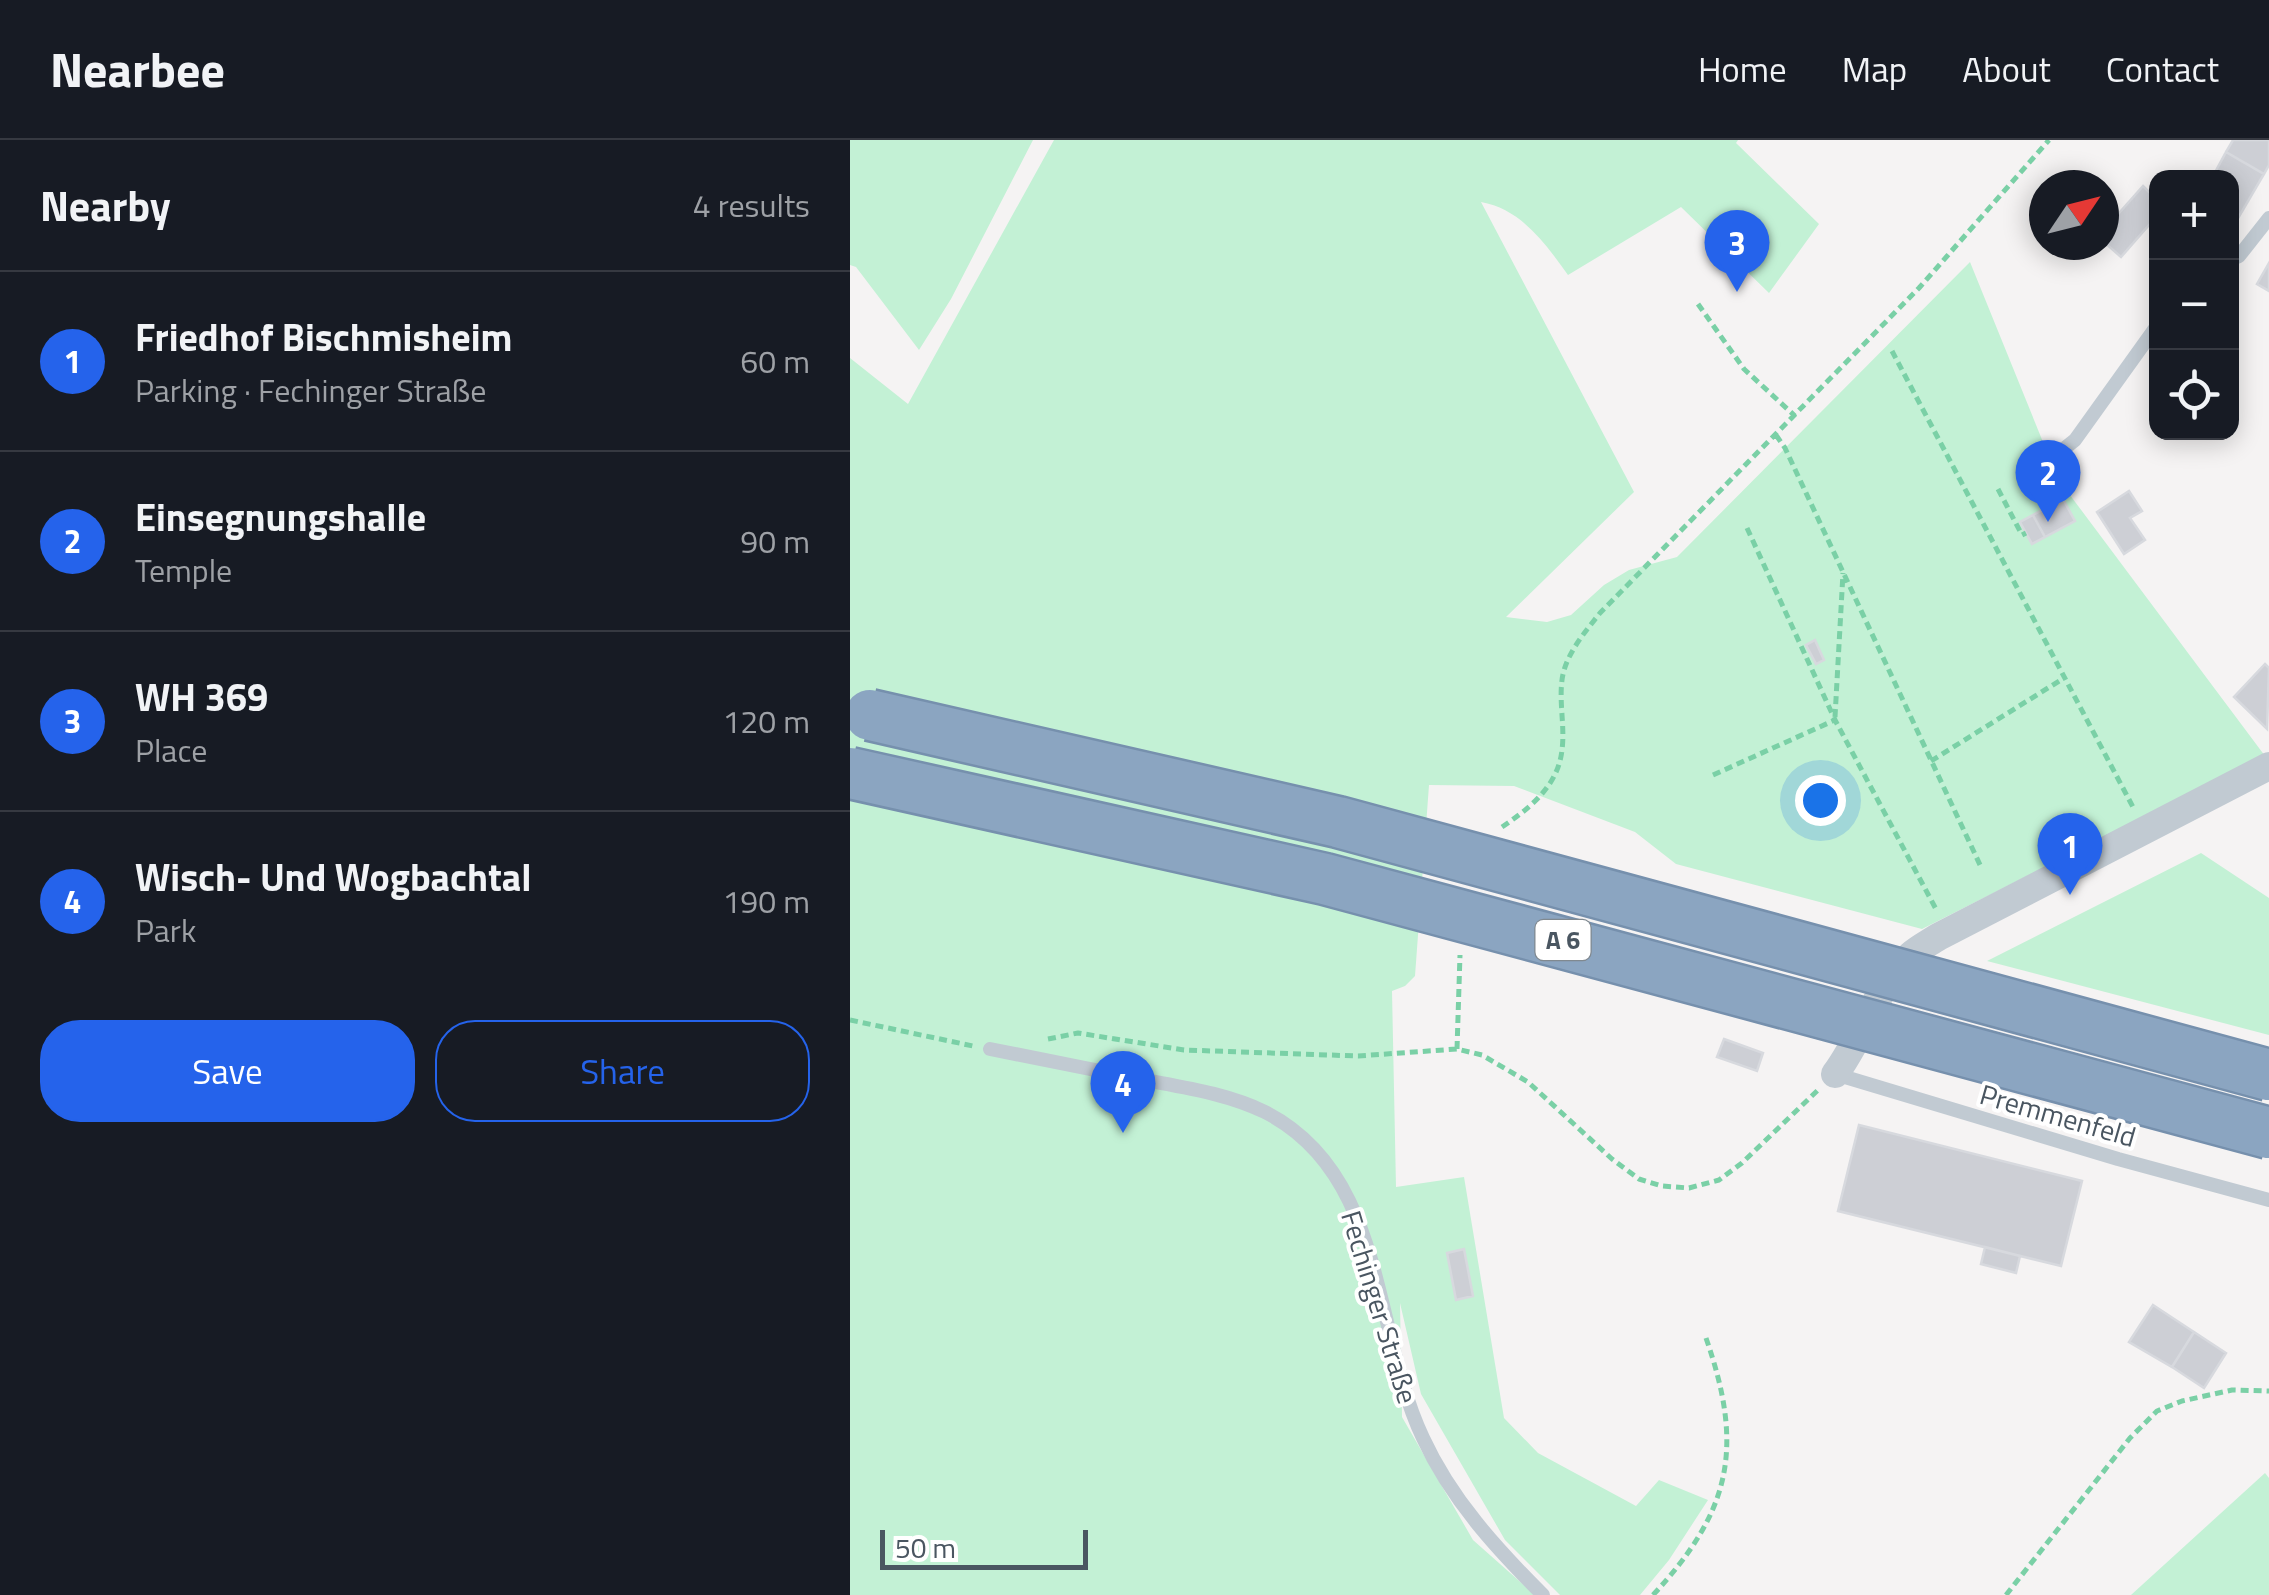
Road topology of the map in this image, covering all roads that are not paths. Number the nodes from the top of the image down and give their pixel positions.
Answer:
1 (2269, 218) edge
2 (2239, 253) edge
3 (2149, 337) edge
4 (2050, 460) dead end
5 (870, 715) dead end
6 (2269, 766) edge
7 (850, 773) edge
8 (990, 1050) road end
9 (1835, 1074) joint
10 (2269, 1075) edge
11 (2269, 1133) edge
12 (2269, 1200) edge
13 (1543, 1595) edge

1 - 2 lane
3 - 4 lane
5 - 10 highway, A 6, bridge
6 - 9 street
7 - 11 highway, A 6, bridge
8 - 13 lane, Fechinger Straße
9 - 12 lane, Premmenfeld

